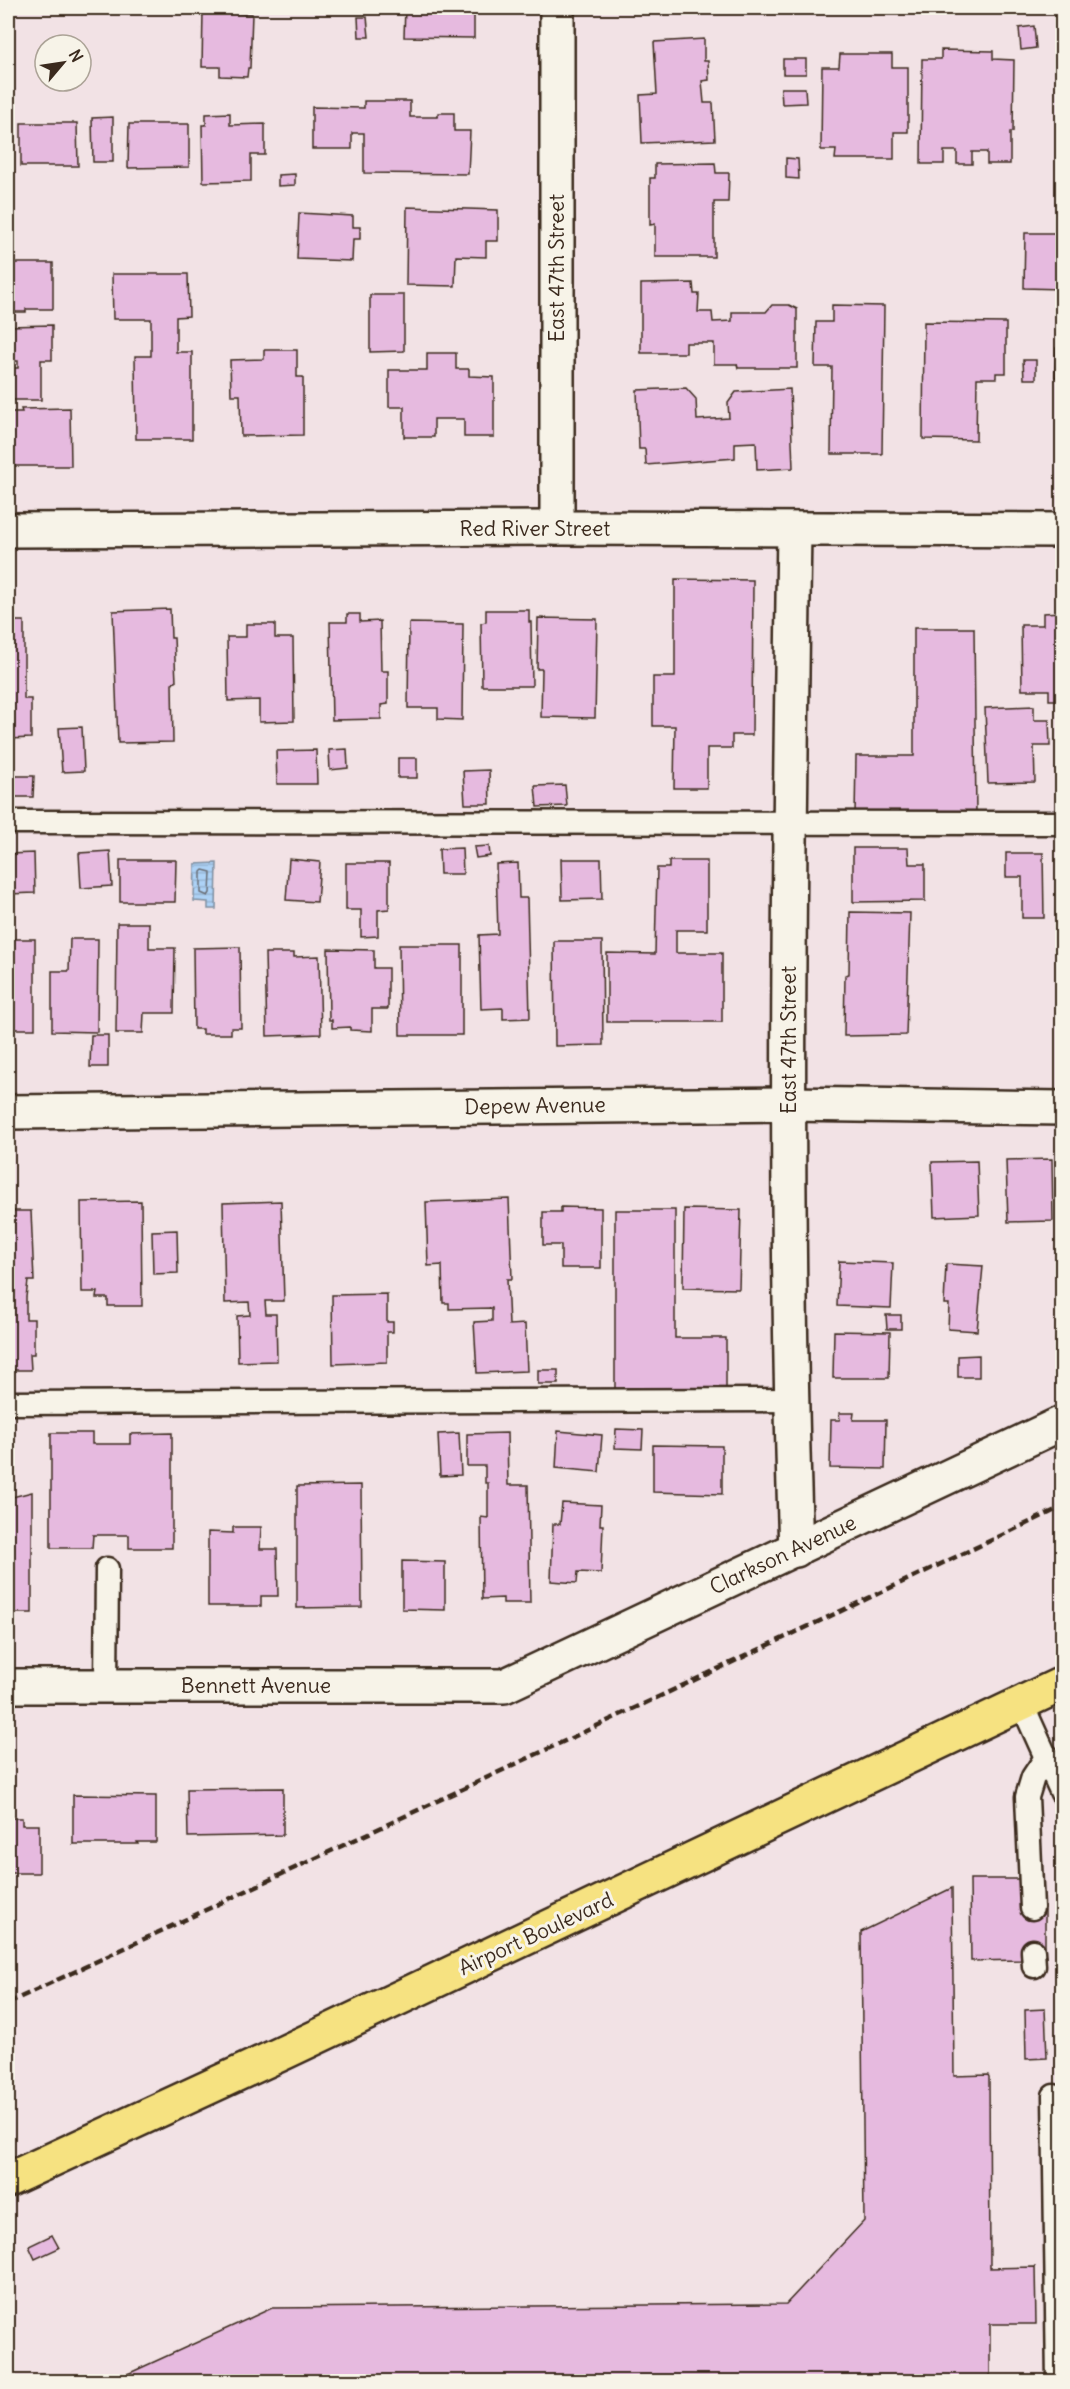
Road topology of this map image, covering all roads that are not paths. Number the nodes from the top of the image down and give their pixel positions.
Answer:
1 (557, 8) edge
2 (557, 528) junction
3 (8, 530) edge
4 (1062, 530) edge
5 (795, 531) junction
6 (8, 822) edge
7 (790, 822) junction
8 (1062, 823) edge
9 (789, 1104) junction
10 (1062, 1108) edge
11 (8, 1112) edge
12 (790, 1400) junction
13 (8, 1403) edge
14 (1062, 1423) edge
15 (796, 1550) junction
16 (107, 1569) dead end
17 (1062, 1684) edge
18 (8, 1686) edge
19 (106, 1686) junction
20 (504, 1686) joint
21 (1022, 1704) junction
22 (1047, 1756) junction
23 (1062, 1792) edge
24 (1032, 1908) dead end
25 (1054, 2096) dead end
26 (8, 2180) edge
27 (1058, 2382) edge

1 - 2 street, East 47th Street
2 - 3 street, Red River Street
2 - 5 street, Red River Street
4 - 5 street, Red River Street
5 - 7 street, East 47th Street
6 - 7 lane
7 - 8 lane
7 - 9 street, East 47th Street
9 - 10 street, Depew Avenue
9 - 11 street, Depew Avenue
9 - 12 street, East 47th Street
12 - 13 lane
12 - 15 street, East 47th Street
14 - 15 street, Clarkson Avenue
15 - 20 street, Clarkson Avenue
16 - 19 lane
17 - 21 main road, Airport Boulevard
18 - 19 street, Bennett Avenue
19 - 20 street, Bennett Avenue
21 - 22 lane
21 - 26 main road, Airport Boulevard
22 - 23 lane
22 - 24 lane
25 - 27 lane

